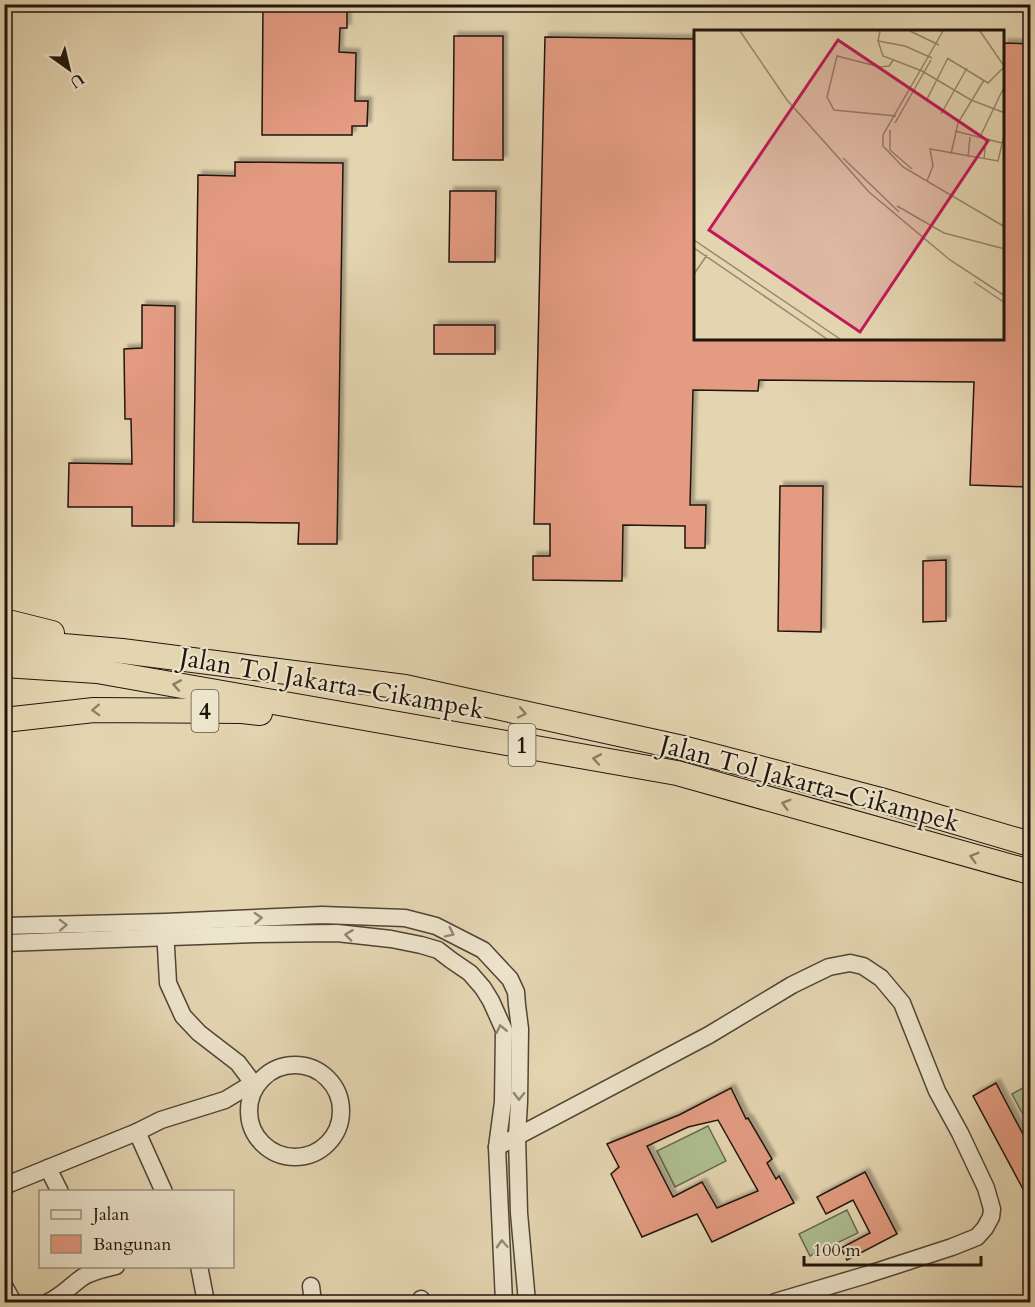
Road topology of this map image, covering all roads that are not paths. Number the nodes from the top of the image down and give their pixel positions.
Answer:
1 (4, 621) edge
2 (4, 641) edge
3 (122, 651) junction
4 (4, 664) edge
5 (4, 720) edge
6 (405, 724) junction
7 (1030, 844) edge
8 (1030, 872) edge
9 (4, 926) edge
10 (165, 930) junction
11 (4, 943) edge
12 (256, 1083) junction
13 (137, 1132) junction
14 (517, 1136) junction
15 (497, 1147) junction
16 (48, 1168) junction
17 (4, 1186) edge
18 (59, 1190) edge
19 (164, 1190) edge
20 (104, 1268) edge
21 (199, 1268) edge
22 (4, 1286) edge
23 (54, 1301) edge
24 (13, 1302) edge
25 (206, 1302) edge
26 (504, 1302) edge
27 (527, 1302) edge
28 (775, 1302) edge

1 - 3 highway
2 - 3 highway, Jalan Tol Jakarta–Cikampek / 1
3 -> 7 highway, Jalan Tol Jakarta–Cikampek / 1
6 -> 4 highway, Jalan Tol Jakarta–Cikampek / 1
6 -> 5 highway, 4
8 -> 6 highway, Jalan Tol Jakarta–Cikampek / 1
9 -> 10 street
10 - 11 street
10 - 12 street
10 -> 14 street
15 -> 10 street
12 - 12 street
12 - 13 street
13 - 16 street
13 - 19 street
14 - 15 street
14 - 27 street
14 - 28 street
26 -> 15 street
16 - 17 street
16 - 18 street
20 - 23 street
21 - 25 street
22 - 24 street

